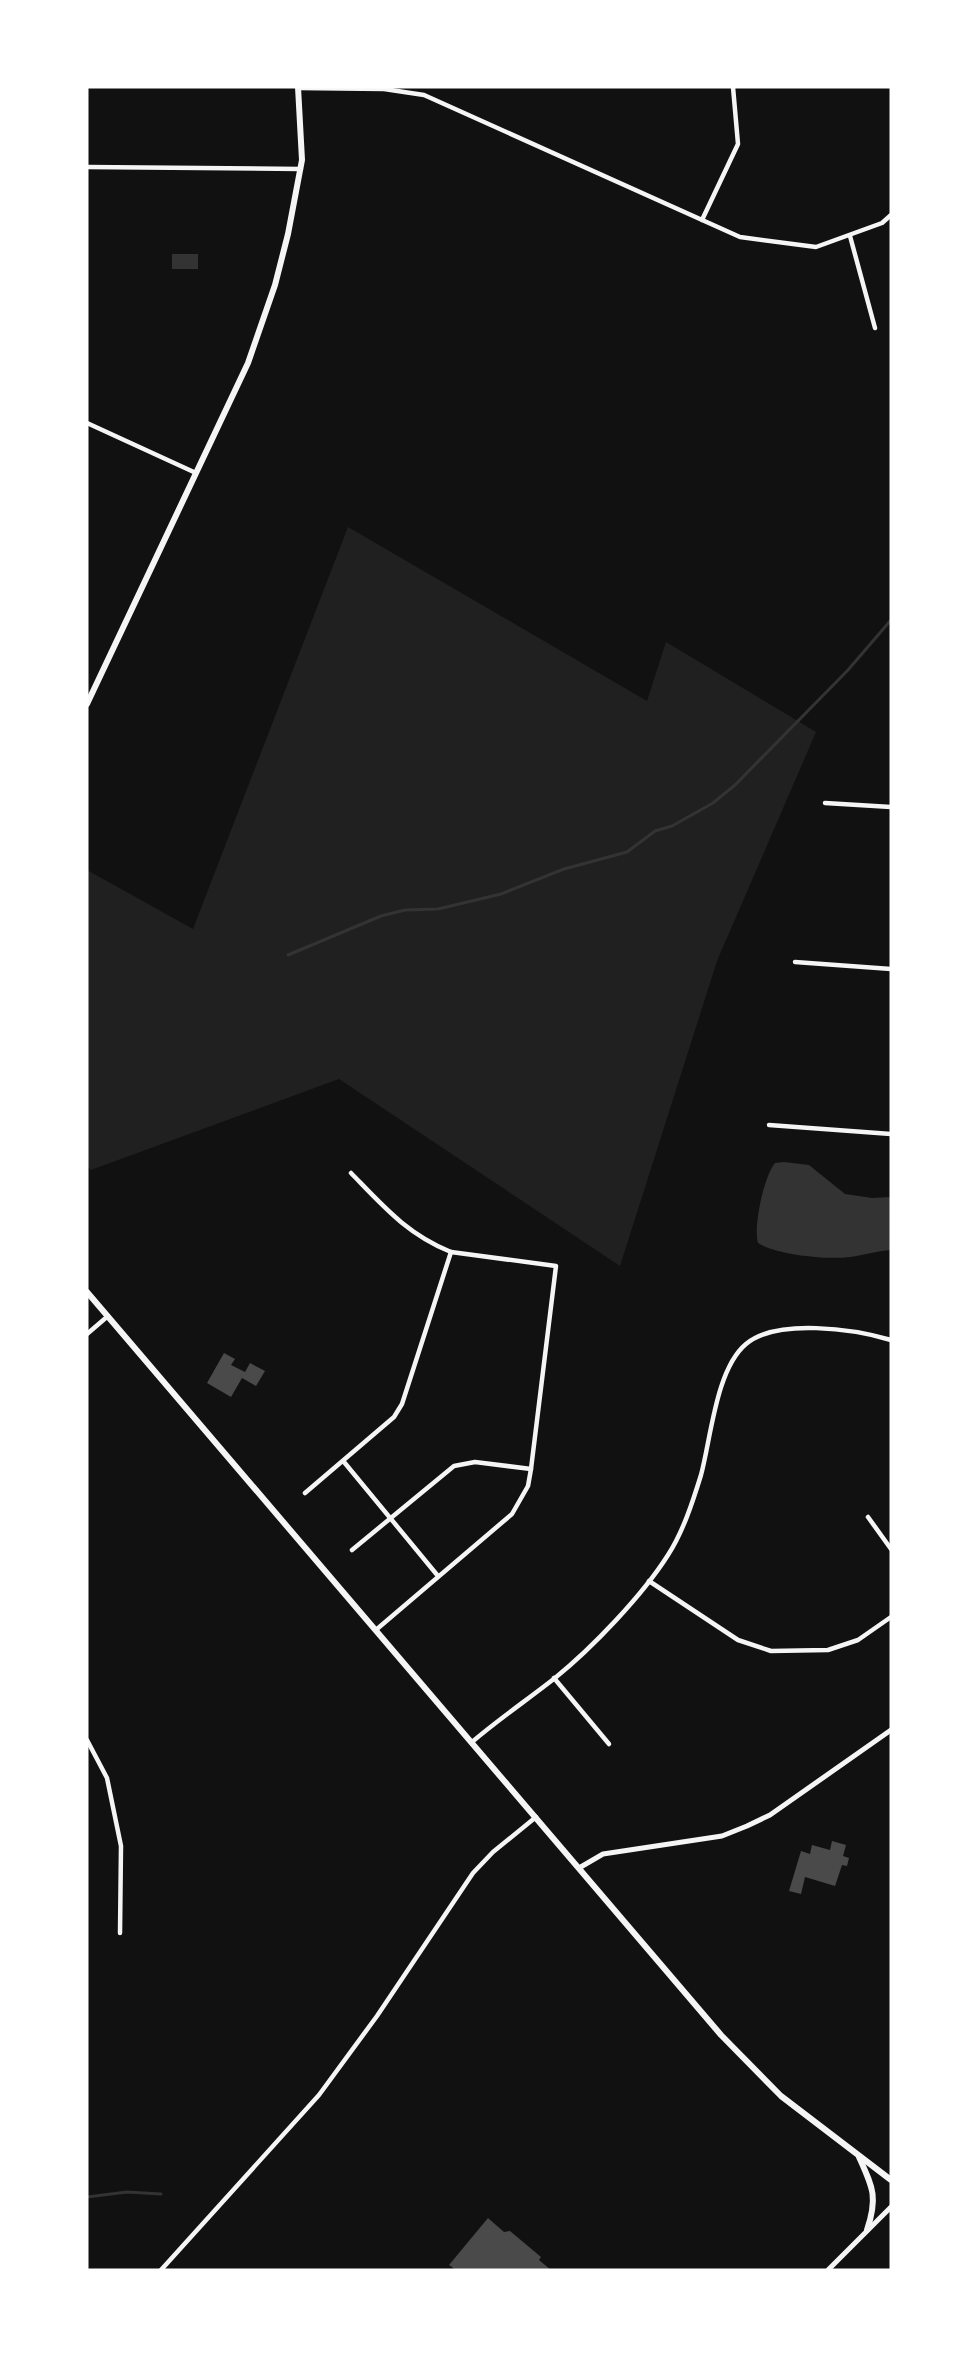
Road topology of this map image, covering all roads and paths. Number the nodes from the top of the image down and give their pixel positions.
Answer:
1 (298, 87) edge
2 (733, 87) edge
3 (87, 167) edge
4 (301, 169) junction
5 (891, 215) edge
6 (702, 220) junction
7 (850, 236) junction
8 (875, 328) dead end
9 (87, 423) edge
10 (196, 473) junction
11 (87, 704) edge
12 (825, 803) dead end
13 (891, 807) edge
14 (795, 962) dead end
15 (891, 969) edge
16 (769, 1125) dead end
17 (891, 1134) edge
18 (351, 1173) dead end
19 (451, 1252) junction
20 (87, 1292) edge
21 (108, 1316) junction
22 (87, 1334) edge
23 (891, 1340) edge
24 (344, 1462) junction
25 (531, 1469) junction
26 (305, 1493) dead end
27 (390, 1517) junction
28 (868, 1517) dead end
29 (891, 1549) edge
30 (352, 1550) dead end
31 (438, 1576) junction
32 (648, 1581) junction
33 (891, 1617) edge
34 (377, 1629) junction
35 (554, 1678) junction
36 (891, 1730) edge
37 (87, 1740) edge
38 (472, 1742) junction
39 (609, 1743) dead end
40 (536, 1817) junction
41 (579, 1868) junction
42 (120, 1933) dead end
43 (858, 2157) junction
44 (891, 2180) edge
45 (891, 2206) edge
46 (867, 2230) junction
47 (161, 2270) edge
48 (828, 2270) edge

1 - 4 main road
1 - 6 street
2 - 6 street
3 - 4 street
4 - 10 main road
5 - 7 street
6 - 7 street
7 - 8 street
9 - 10 street
10 - 11 main road
12 - 13 street
14 - 15 street
16 - 17 street
18 - 19 street
19 - 24 street
19 - 25 street
20 - 21 main road
21 - 22 street
21 - 34 main road
23 - 32 street
24 - 26 street
24 - 27 street
25 - 27 street
25 - 31 street
27 - 30 street
27 - 31 street
28 - 29 street
31 - 34 street
32 - 33 street
32 - 35 street
34 - 38 main road
35 - 38 street
35 - 39 street
36 - 41 street
37 - 42 street
38 - 40 main road
40 - 41 main road
40 - 47 street
41 - 43 main road
43 - 44 main road
43 - 46 main road
45 - 46 street
46 - 48 street

